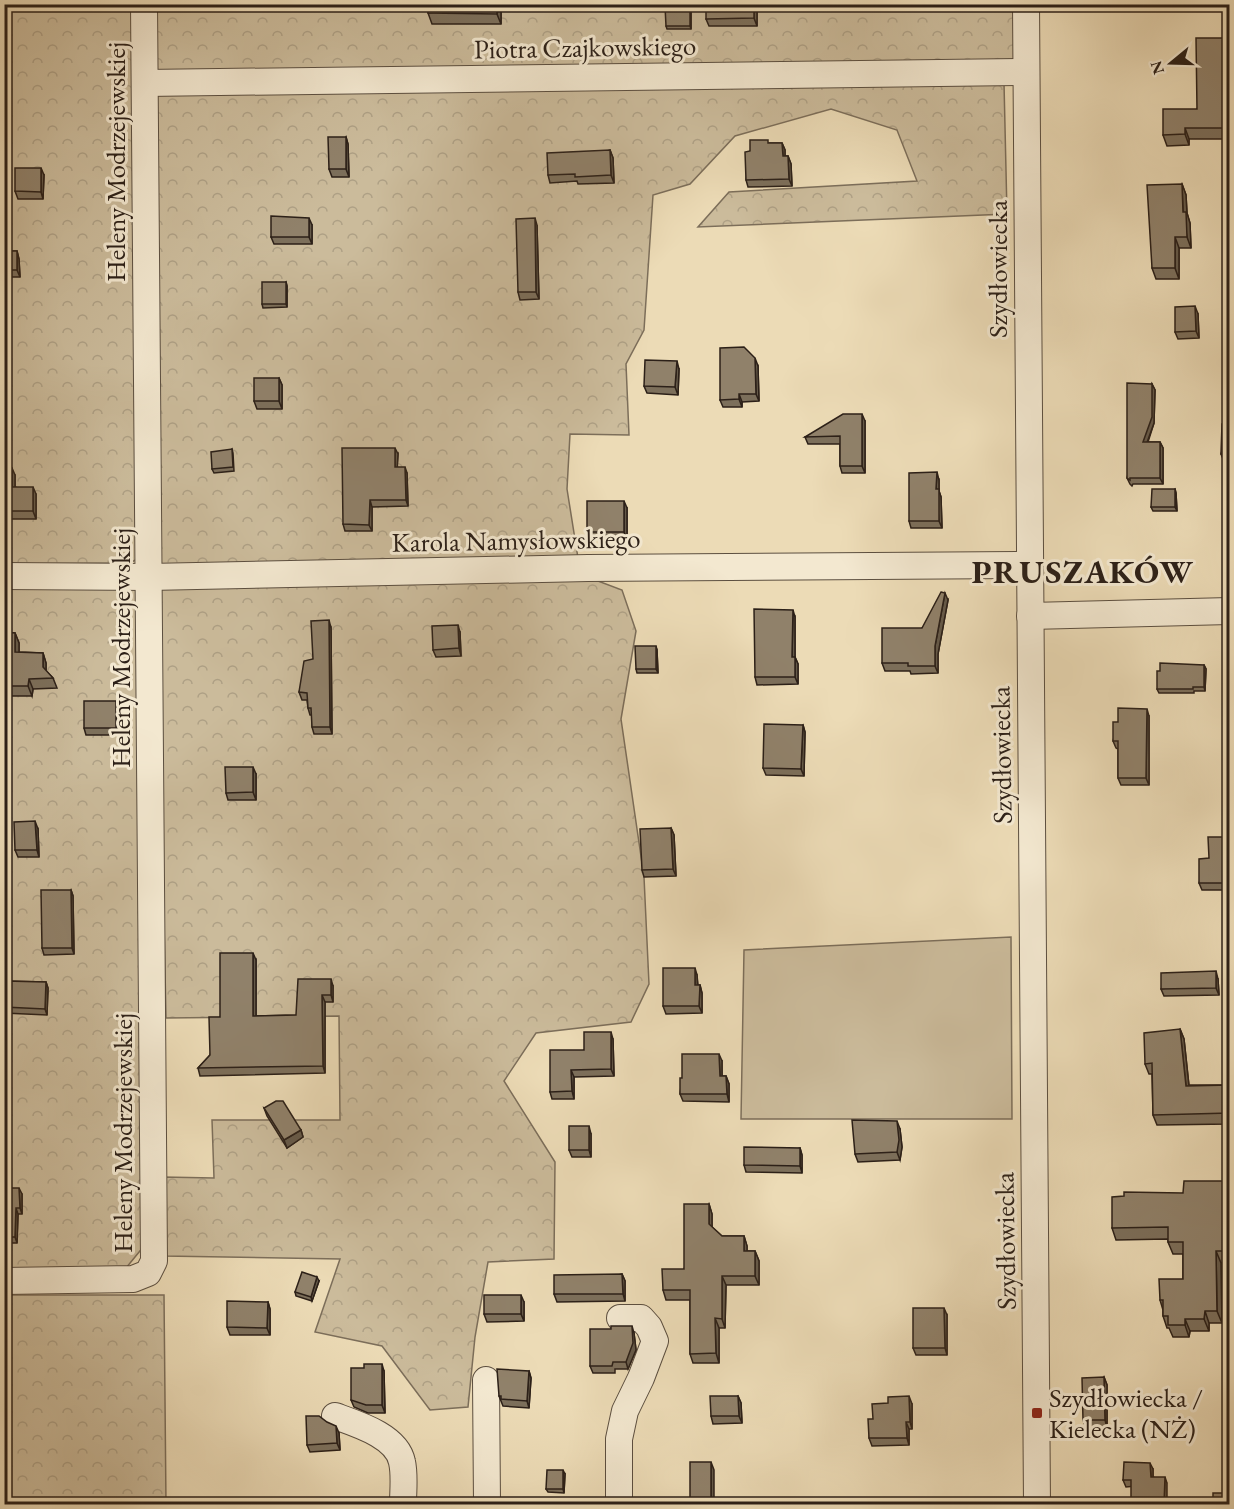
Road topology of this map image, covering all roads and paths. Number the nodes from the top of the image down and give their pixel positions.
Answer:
1 (144, 4) edge
2 (1026, 4) edge
3 (1026, 72) junction
4 (145, 83) junction
5 (1029, 565) junction
6 (4, 576) edge
7 (149, 577) junction
8 (1230, 610) edge
9 (1030, 616) junction
10 (4, 1281) edge
11 (620, 1318) dead end
12 (486, 1380) dead end
13 (335, 1416) dead end
14 (403, 1504) edge
15 (487, 1504) edge
16 (619, 1504) edge
17 (1037, 1504) edge

1 - 4 street, Heleny Modrzejewskiej
2 - 3 street, Szydłowiecka
3 - 4 street, Piotra Czajkowskiego
3 - 5 street, Szydłowiecka
4 - 7 street, Heleny Modrzejewskiej
5 - 7 street, Karola Namysłowskiego
5 - 9 street, Szydłowiecka
6 - 7 street, Karola Namysłowskiego
7 - 10 street, Heleny Modrzejewskiej
8 - 9 street
9 - 17 street, Szydłowiecka
11 - 16 street
12 - 15 street
13 - 14 street

